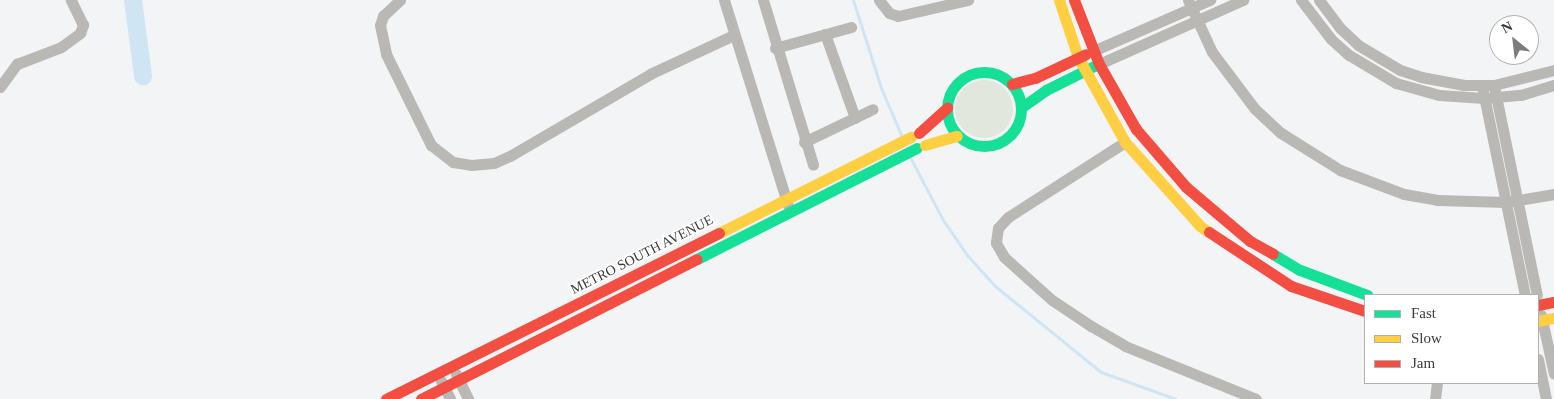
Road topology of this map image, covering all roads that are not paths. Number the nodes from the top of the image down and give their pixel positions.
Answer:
1 (72, 0) edge
2 (400, 0) edge
3 (724, 0) edge
4 (763, 0) edge
5 (879, 0) edge
6 (968, 0) edge
7 (1059, 0) edge
8 (1074, 0) edge
9 (1210, 0) edge
10 (1243, 0) edge
11 (1301, 0) edge
12 (1318, 0) edge
13 (947, 2) edge
14 (1189, 4) edge
15 (1196, 21) junction
16 (851, 27) dead end
17 (734, 34) junction
18 (824, 34) junction
19 (775, 48) junction
20 (1093, 51) junction
21 (1078, 57) junction
22 (1099, 64) junction
23 (1084, 70) junction
24 (1554, 70) edge
25 (1012, 84) junction
26 (1554, 84) edge
27 (1482, 85) junction
28 (1494, 85) junction
29 (0, 87) edge
30 (1496, 97) junction
31 (1484, 98) junction
32 (1022, 107) junction
33 (947, 108) junction
34 (873, 109) dead end
35 (855, 118) junction
36 (957, 136) junction
37 (804, 142) junction
38 (1125, 142) junction
39 (812, 165) dead end
40 (1554, 194) edge
41 (785, 199) junction
42 (1512, 202) junction
43 (790, 212) junction
44 (1365, 294) edge
45 (1525, 294) edge
46 (1536, 294) edge
47 (1539, 301) edge
48 (1554, 302) edge
49 (1539, 304) edge
50 (1364, 311) edge
51 (1545, 320) edge
52 (1539, 364) edge
53 (453, 368) junction
54 (1554, 374) edge
55 (438, 376) junction
56 (459, 380) junction
57 (1437, 384) edge
58 (444, 388) junction
59 (386, 399) edge
60 (421, 399) edge
61 (450, 399) edge
62 (468, 399) edge
63 (1256, 399) edge
64 (1435, 399) edge
65 (1546, 399) edge

1 - 29 street
2 - 17 street
3 - 17 street
4 - 19 street
5 - 13 street
6 - 13 street
7 - 21 street
8 - 20 street
9 - 14 street
10 - 15 street
11 - 31 street
12 - 27 street
14 - 15 street
14 - 20 street
15 - 22 street
15 - 42 street
16 - 18 street
17 - 41 street
18 - 19 street
18 - 35 street
19 - 37 street
20 - 21 street
20 - 22 street
21 - 23 street
21 - 25 street
22 - 23 street
22 - 44 street
23 - 32 street
23 - 38 street
24 - 28 street
25 - 32 street
25 - 33 street, METRO SOUTH AVENUE
26 - 30 street
27 - 28 street
27 - 31 street
28 - 30 street
30 - 31 street
30 - 42 street
31 - 42 street
32 - 36 street
33 - 36 street
33 - 41 street, METRO SOUTH AVENUE
34 - 35 street
35 - 37 street
36 - 43 street, METRO SOUTH AVENUE
37 - 39 street
38 - 50 street
38 - 63 street
40 - 42 street
41 - 43 street
41 - 53 street, METRO SOUTH AVENUE
42 - 45 street
42 - 46 street
43 - 56 street, METRO SOUTH AVENUE
47 - 48 street
49 - 51 street
51 - 54 street
52 - 65 street
53 - 55 street, METRO SOUTH AVENUE
53 - 56 street
55 - 58 street
55 - 59 street, METRO SOUTH AVENUE
56 - 58 street, METRO SOUTH AVENUE
56 - 62 street
57 - 64 street
58 - 60 street, METRO SOUTH AVENUE
58 - 61 street

